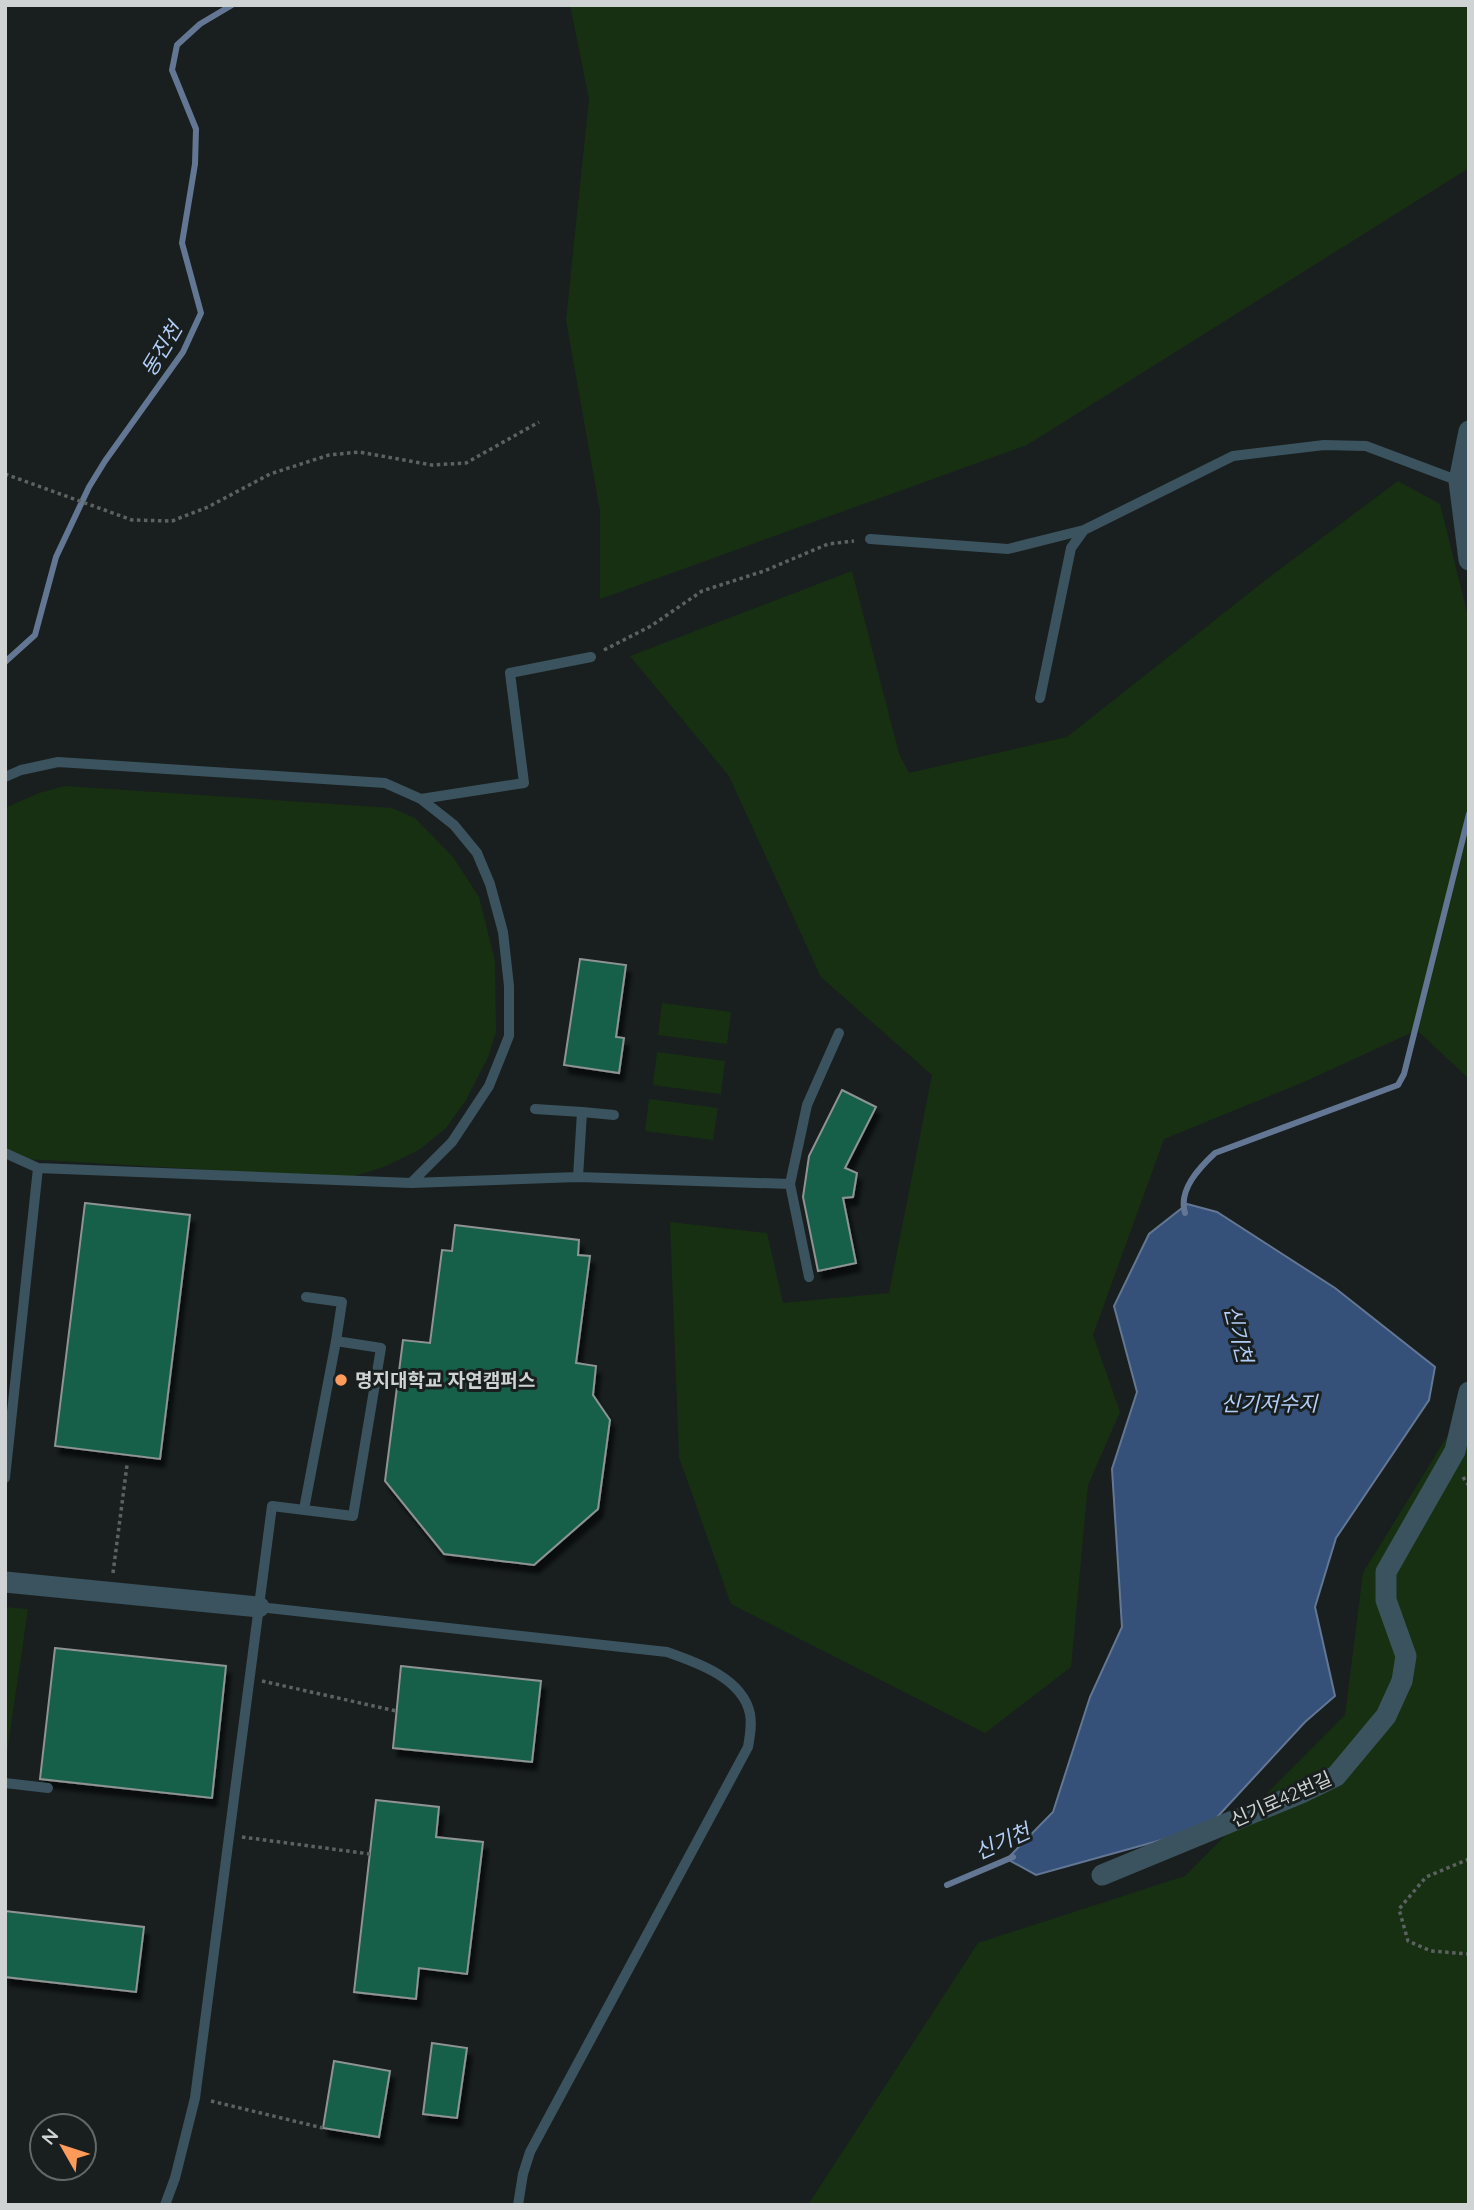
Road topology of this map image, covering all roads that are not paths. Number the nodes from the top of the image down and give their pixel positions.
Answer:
1 (1469, 431) edge
2 (1459, 481) junction
3 (1084, 530) junction
4 (870, 539) road end
5 (1469, 560) edge
6 (591, 657) road end
7 (1040, 698) dead end
8 (5, 777) edge
9 (421, 799) junction
10 (839, 1033) dead end
11 (535, 1109) dead end
12 (582, 1112) junction
13 (614, 1115) dead end
14 (5, 1153) edge
15 (38, 1168) junction
16 (578, 1177) junction
17 (411, 1183) junction
18 (790, 1184) junction
19 (809, 1277) dead end
20 (306, 1297) dead end
21 (336, 1340) junction
22 (1469, 1392) edge
23 (5, 1478) edge
24 (304, 1509) junction
25 (5, 1582) edge
26 (260, 1607) junction
27 (5, 1783) edge
28 (48, 1788) dead end
29 (1102, 1875) dead end
30 (165, 2205) edge
31 (518, 2205) edge

1 - 2 street
2 - 3 lane
2 - 5 street
3 - 4 lane
3 - 7 lane
6 - 9 lane
8 - 9 lane
9 - 17 lane
10 - 18 lane
11 - 12 lane
12 - 13 lane
12 - 16 lane
14 - 15 lane
15 - 17 lane
15 - 23 lane
16 - 17 lane
16 - 18 lane
18 - 19 lane
20 - 21 lane
21 - 24 lane
21 - 24 lane
22 - 29 street, 신기로42번길
24 - 26 lane
25 - 26 street
26 - 30 lane
26 - 31 lane
27 - 28 lane

